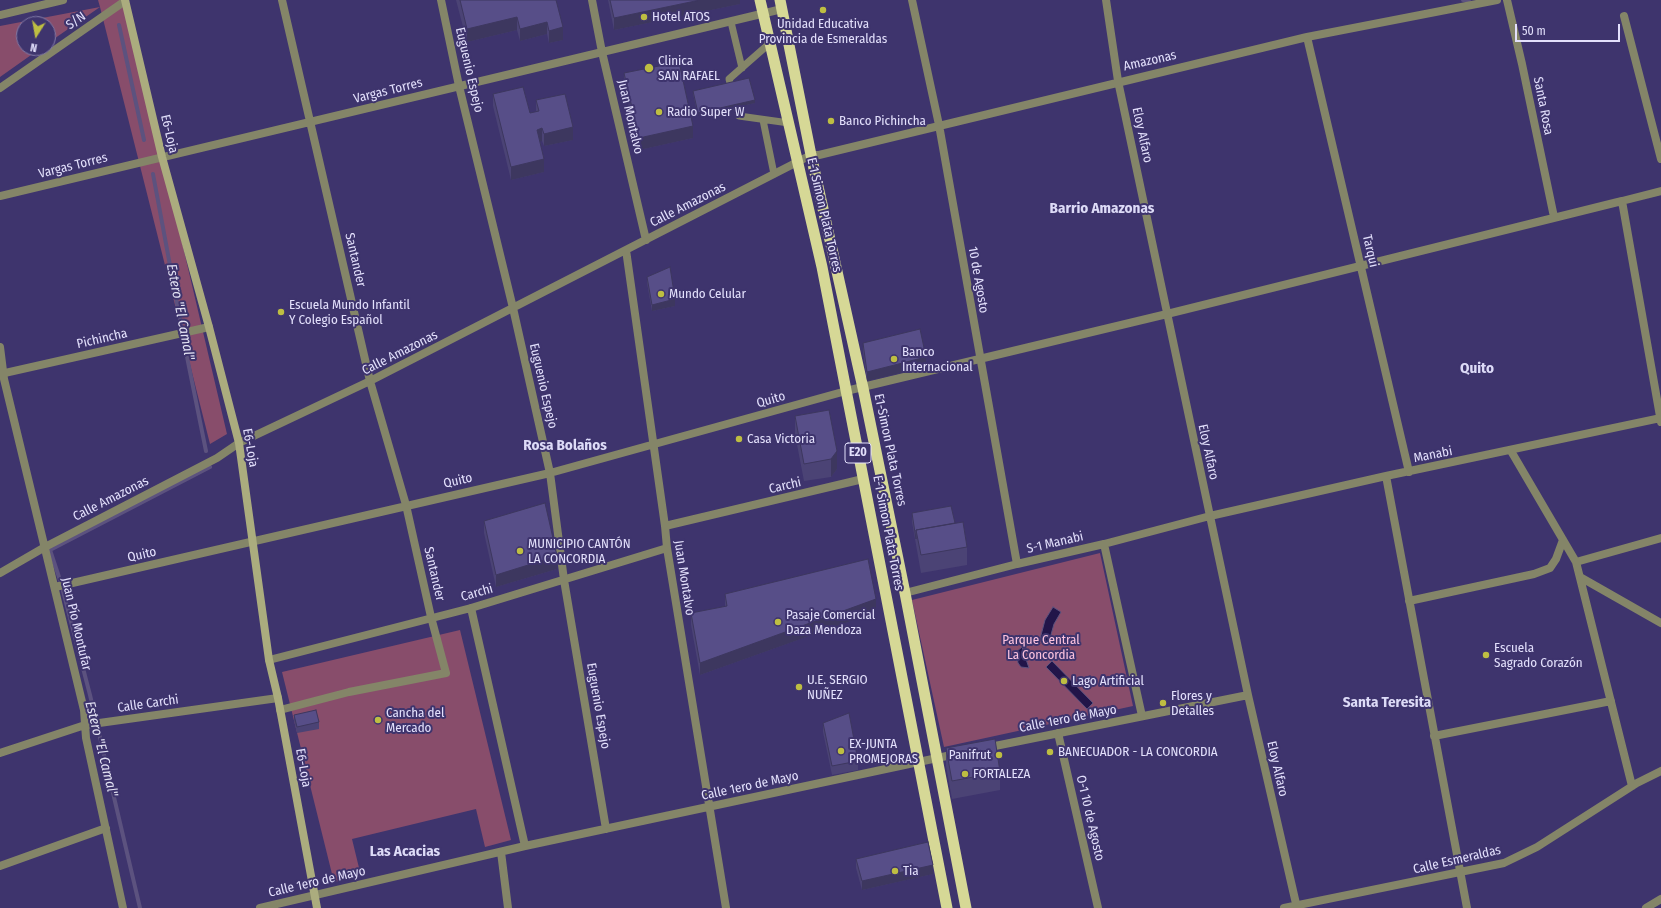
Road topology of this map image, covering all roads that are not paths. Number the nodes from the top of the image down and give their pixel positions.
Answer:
1 (63, 0) edge
2 (282, 0) edge
3 (441, 0) edge
4 (592, 0) edge
5 (760, 0) edge
6 (912, 0) edge
7 (1106, 0) edge
8 (1497, 0) edge
9 (1507, 0) edge
10 (125, 1) edge
11 (781, 5) edge
12 (764, 14) junction
13 (0, 15) edge
14 (1624, 16) dead end
15 (731, 22) junction
16 (1307, 37) junction
17 (770, 43) junction
18 (602, 52) junction
19 (742, 68) junction
20 (1118, 81) junction
21 (459, 86) junction
22 (0, 88) edge
23 (763, 120) junction
24 (310, 123) junction
25 (789, 123) junction
26 (939, 125) junction
27 (811, 155) junction
28 (162, 157) junction
29 (1661, 159) edge
30 (797, 161) junction
31 (774, 174) junction
32 (1661, 191) edge
33 (0, 196) edge
34 (1622, 201) junction
35 (1554, 217) junction
36 (646, 240) junction
37 (626, 250) junction
38 (1361, 264) junction
39 (513, 308) junction
40 (1167, 314) junction
41 (209, 327) junction
42 (0, 347) edge
43 (980, 359) junction
44 (2, 374) edge
45 (370, 381) junction
46 (863, 388) junction
47 (846, 391) junction
48 (1661, 420) edge
49 (239, 443) junction
50 (654, 445) junction
51 (1511, 451) junction
52 (1409, 472) junction
53 (550, 473) junction
54 (1386, 476) junction
55 (863, 479) junction
56 (406, 505) junction
57 (1210, 516) junction
58 (665, 526) junction
59 (1661, 538) edge
60 (1563, 540) junction
61 (252, 541) junction
62 (1104, 544) junction
63 (45, 547) junction
64 (667, 548) junction
65 (1576, 562) junction
66 (1017, 564) junction
67 (0, 573) edge
68 (1580, 577) junction
69 (564, 580) junction
70 (55, 587) junction
71 (905, 593) junction
72 (1409, 601) junction
73 (472, 608) junction
74 (431, 617) junction
75 (1661, 623) edge
76 (269, 660) junction
77 (1248, 695) junction
78 (278, 698) junction
79 (1611, 701) junction
80 (280, 710) junction
81 (1142, 716) junction
82 (85, 725) junction
83 (1058, 733) junction
84 (1434, 736) junction
85 (0, 753) edge
86 (936, 758) junction
87 (919, 762) junction
88 (1661, 771) edge
89 (1632, 786) junction
90 (709, 807) junction
91 (106, 828) junction
92 (606, 829) junction
93 (525, 846) junction
94 (501, 852) junction
95 (0, 866) edge
96 (1460, 873) junction
97 (314, 895) junction
98 (1661, 899) edge
99 (1296, 906) edge
100 (123, 908) edge
101 (260, 908) edge
102 (317, 908) edge
103 (508, 908) edge
104 (726, 908) edge
105 (947, 908) edge
106 (966, 908) edge
107 (1098, 908) edge
108 (1284, 908) edge
109 (1466, 908) edge
110 (1646, 908) edge

1 - 13 street
2 - 24 street, Santander
3 - 21 street, Euguenio Espejo
4 - 18 street, Juan Montalvo
5 - 12 highway, E-1 Simon Plata Torres / E20
6 - 26 street, 10 de Agosto
7 - 20 street, Eloy Alfaro
8 - 16 street, Amazonas
9 - 35 street, Santa Rosa
10 - 22 street, S/N
10 - 28 main road, E6-Loja
11 - 12 street, Vargas Torres
11 - 27 highway, E1-Simon Plata Torres / E20
12 - 15 street, Vargas Torres
12 - 17 highway, E-1 Simon Plata Torres / E20
14 - 29 street
15 - 18 street, Vargas Torres
15 - 19 lane
16 - 20 street, Amazonas
16 - 38 street, Tarqui
17 - 19 lane
17 - 25 highway, E-1 Simon Plata Torres / E20
18 - 21 street, Vargas Torres
18 - 36 street, Juan Montalvo
19 - 23 lane
20 - 26 street, Amazonas
20 - 40 street, Eloy Alfaro
21 - 24 street, Vargas Torres
21 - 39 street, Euguenio Espejo
23 - 25 lane
23 - 31 lane
24 - 28 street, Vargas Torres
24 - 45 street, Santander
25 - 30 highway, E-1 Simon Plata Torres / E20
26 - 27 street, Amazonas
26 - 43 street, 10 de Agosto
27 - 30 street, Calle Amazonas
27 - 46 highway, E1-Simon Plata Torres / E20
28 - 33 street, Vargas Torres
28 - 41 main road, E6-Loja
30 - 31 street, Calle Amazonas
30 - 47 highway, E-1 Simon Plata Torres / E20
31 - 36 street, Calle Amazonas
32 - 34 street, Quito
34 - 35 street, Quito
34 - 48 street
35 - 38 street, Quito
36 - 37 street, Calle Amazonas
37 - 39 street, Calle Amazonas
37 - 50 street, Juan Montalvo
38 - 40 street, Quito
38 - 52 street, Tarqui
39 - 45 street, Calle Amazonas
39 - 53 street, Euguenio Espejo
40 - 43 street, Quito
40 - 57 street, Eloy Alfaro
41 - 44 street, Pichincha
41 - 49 main road, E6-Loja
42 - 44 street, Juan Pío Montufar
43 - 46 street, Quito
43 - 66 street, 10 de Agosto
44 - 63 street, Juan Pío Montufar
45 - 49 street, Calle Amazonas
45 - 56 street, Santander
46 - 47 street, Quito
46 - 71 highway, E1-Simon Plata Torres / E20
47 - 50 street, Quito
47 - 55 highway, E-1 Simon Plata Torres / E20
48 - 51 street, Manabi
49 - 61 main road, E6-Loja
49 - 63 street, Calle Amazonas
50 - 53 street, Quito
50 - 58 street, Juan Montalvo
51 - 52 street, Manabi
51 - 60 street
52 - 54 street, Manabi
53 - 56 street, Quito
53 - 69 street, Euguenio Espejo
54 - 57 street, Manabi
54 - 72 street
55 - 58 street, Carchi
55 - 87 highway, E-1 Simon Plata Torres / E20
56 - 61 street, Quito
56 - 74 street, Santander
57 - 62 street, S-1 Manabi
57 - 77 street, Eloy Alfaro
58 - 64 street, Juan Montalvo
59 - 65 street
60 - 65 street
60 - 72 street
61 - 70 street, Quito
61 - 76 main road, E6-Loja
62 - 66 street, S-1 Manabi
62 - 81 street
63 - 67 street, Calle Amazonas
63 - 70 street, Juan Pío Montufar
64 - 69 street, Carchi
64 - 90 street, Juan Montalvo
65 - 68 street
66 - 71 street, S-1 Manabi
68 - 75 street
68 - 79 street
69 - 73 street, Carchi
69 - 92 street, Euguenio Espejo
70 - 82 street, Juan Pío Montufar
71 - 86 highway, E1-Simon Plata Torres / E20
72 - 84 street
73 - 74 street, Carchi
73 - 93 street
74 - 76 street, Carchi
74 - 80 street, Santander
76 - 78 main road, E6-Loja
77 - 81 street, Calle 1ero de Mayo
77 - 99 street, Eloy Alfaro
78 - 80 main road, E6-Loja
78 - 82 street, Calle Carchi
79 - 84 street
79 - 89 street
80 - 97 main road, E6-Loja
81 - 83 street, Calle 1ero de Mayo
82 - 85 street, Calle Carchi
82 - 91 street, Juan Pío Montufar
83 - 86 street, Calle 1ero de Mayo
83 - 107 street, O-1 10 de Agosto
84 - 96 street
86 - 87 street, Calle 1ero de Mayo
86 - 106 highway, E1-Simon Plata Torres / E20
87 - 90 street, Calle 1ero de Mayo
87 - 105 highway, E-1 Simon Plata Torres / E20
88 - 89 street, Calle Esmeraldas
89 - 96 street, Calle Esmeraldas
90 - 92 street, Calle 1ero de Mayo
90 - 104 street, Juan Montalvo
91 - 95 street
91 - 100 street, Juan Pío Montufar
92 - 93 street, Calle 1ero de Mayo
93 - 94 street, Calle 1ero de Mayo
94 - 97 street, Calle 1ero de Mayo
94 - 103 street
96 - 99 street, Calle Esmeraldas
96 - 109 street
97 - 101 street, Calle 1ero de Mayo
97 - 102 main road, E6-Loja
98 - 110 street
99 - 108 street, Calle Esmeraldas

